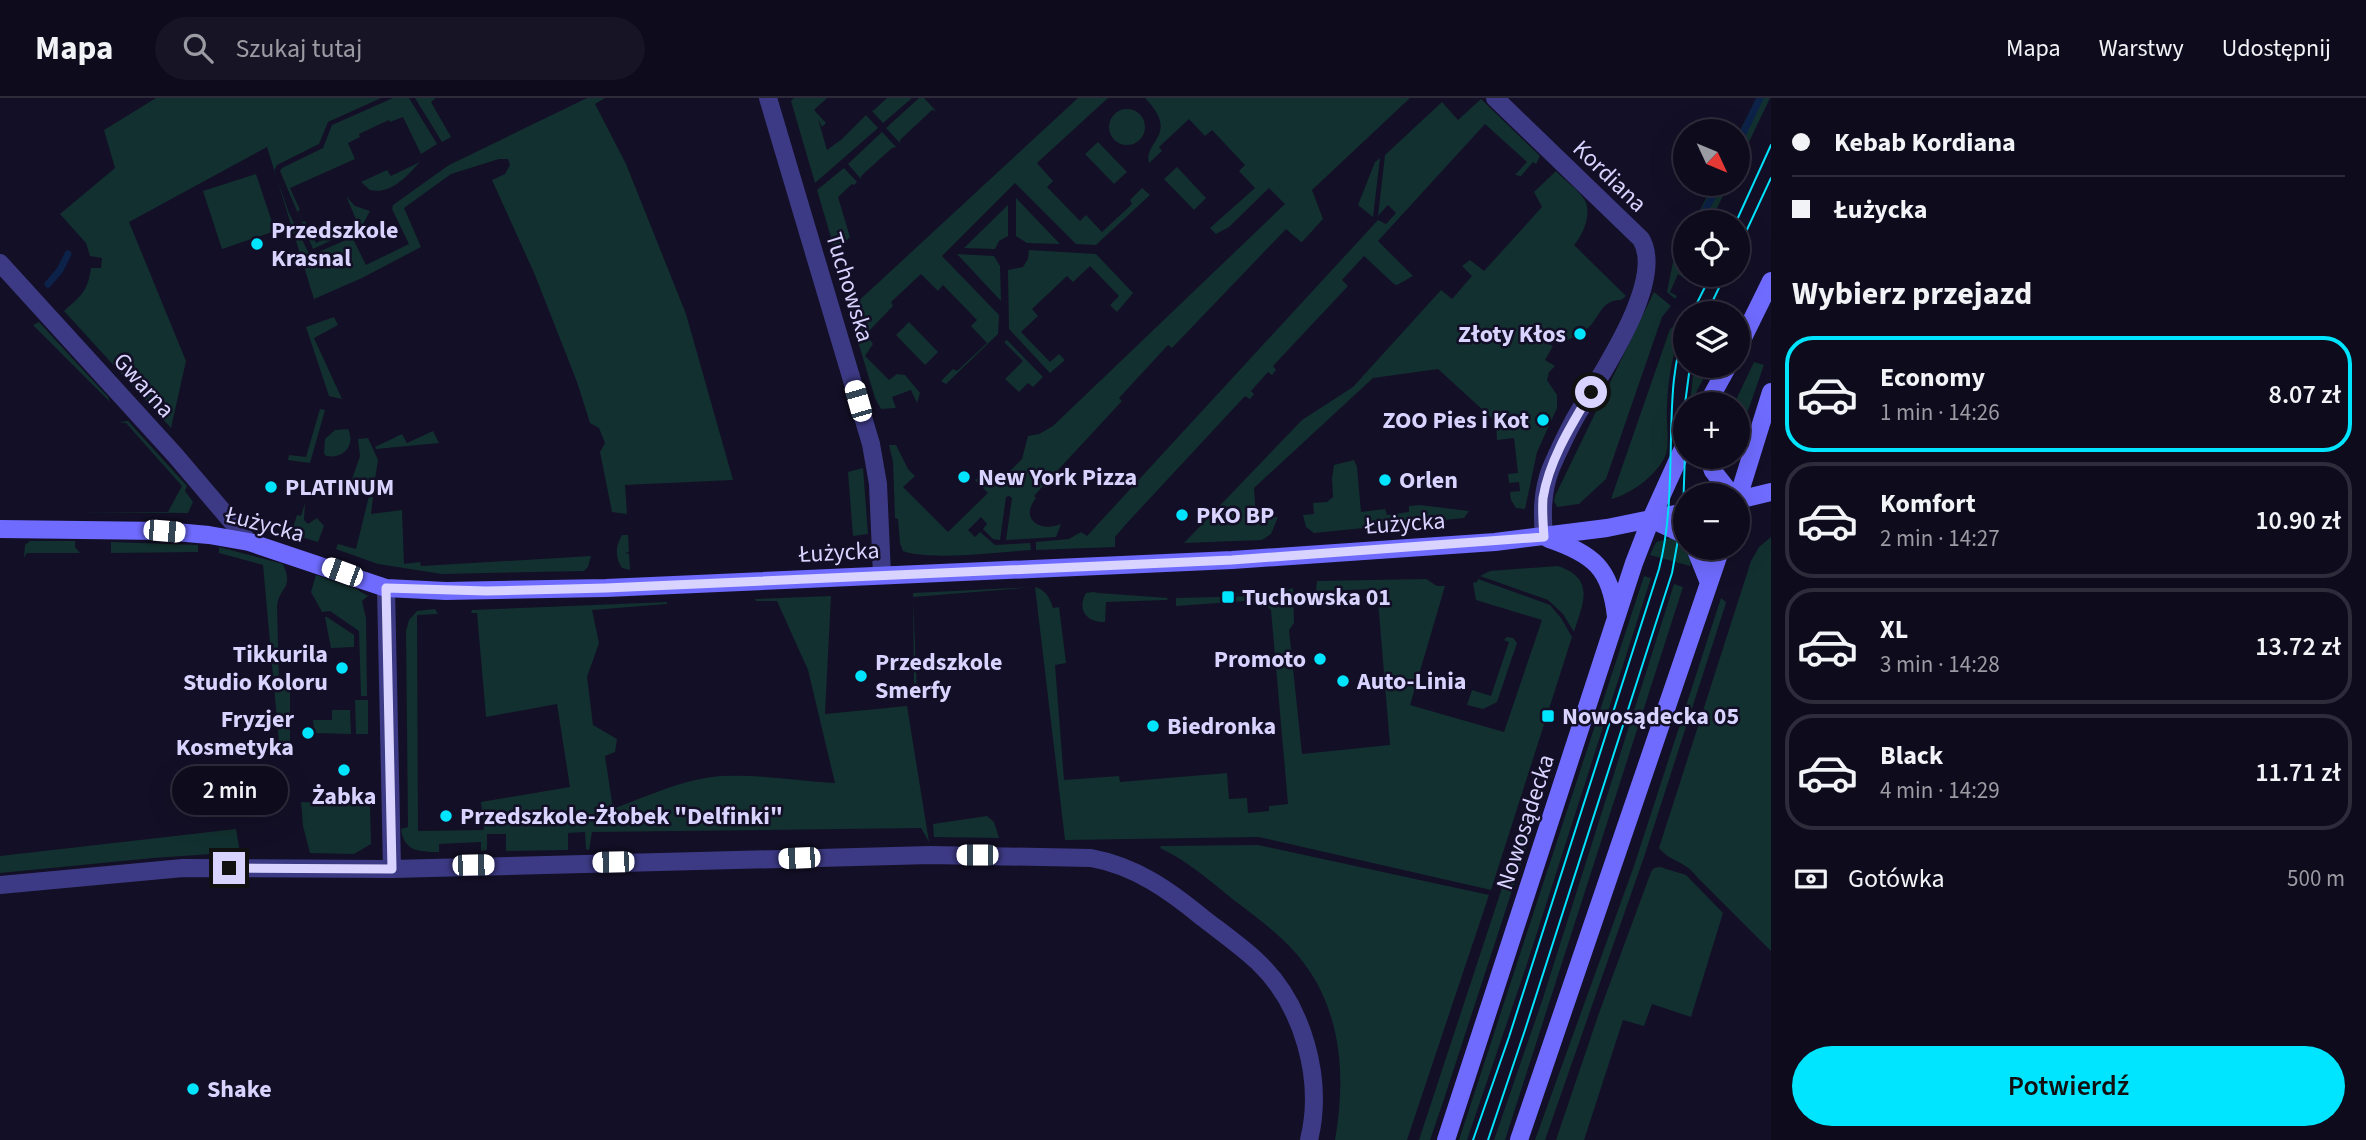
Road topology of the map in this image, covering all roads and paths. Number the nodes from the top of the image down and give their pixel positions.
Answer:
1 (768, 98) edge
2 (1495, 98) edge
3 (0, 262) edge
4 (1771, 282) edge
5 (1750, 324) edge
6 (1771, 392) edge
7 (1674, 469) edge
8 (1743, 483) edge
9 (1771, 492) edge
10 (1750, 496) edge
11 (220, 508) junction
12 (1673, 514) edge
13 (1651, 519) junction
14 (0, 529) edge
15 (1673, 529) edge
16 (204, 534) junction
17 (1544, 537) junction
18 (248, 542) junction
19 (1700, 560) edge
20 (1717, 560) edge
21 (882, 575) junction
22 (1709, 583) junction
23 (386, 588) junction
24 (1616, 620) junction
25 (392, 869) junction
26 (0, 885) edge
27 (1309, 1140) edge
28 (1446, 1140) edge
29 (1519, 1140) edge

1 - 21 street, Tuchowska
2 - 17 street, Kordiana
3 - 11 street, Gwarna
4 - 5 main road
6 - 8 main road
7 - 13 main road, Nowosądecka
9 - 10 main road
11 - 16 street
11 - 18 street, Gwarna
12 - 13 main road, Łużycka
13 - 15 main road
13 - 17 main road, Łużycka
13 - 24 main road, Nowosądecka
14 - 16 main road, Łużycka
16 - 18 main road, Łużycka
17 - 21 main road, Łużycka
17 - 24 main road
18 - 23 main road, Łużycka
19 - 22 main road
20 - 22 main road
21 - 23 main road, Łużycka
22 - 29 main road
23 - 25 street
24 - 28 main road, Nowosądecka
25 - 26 street
25 - 27 street

